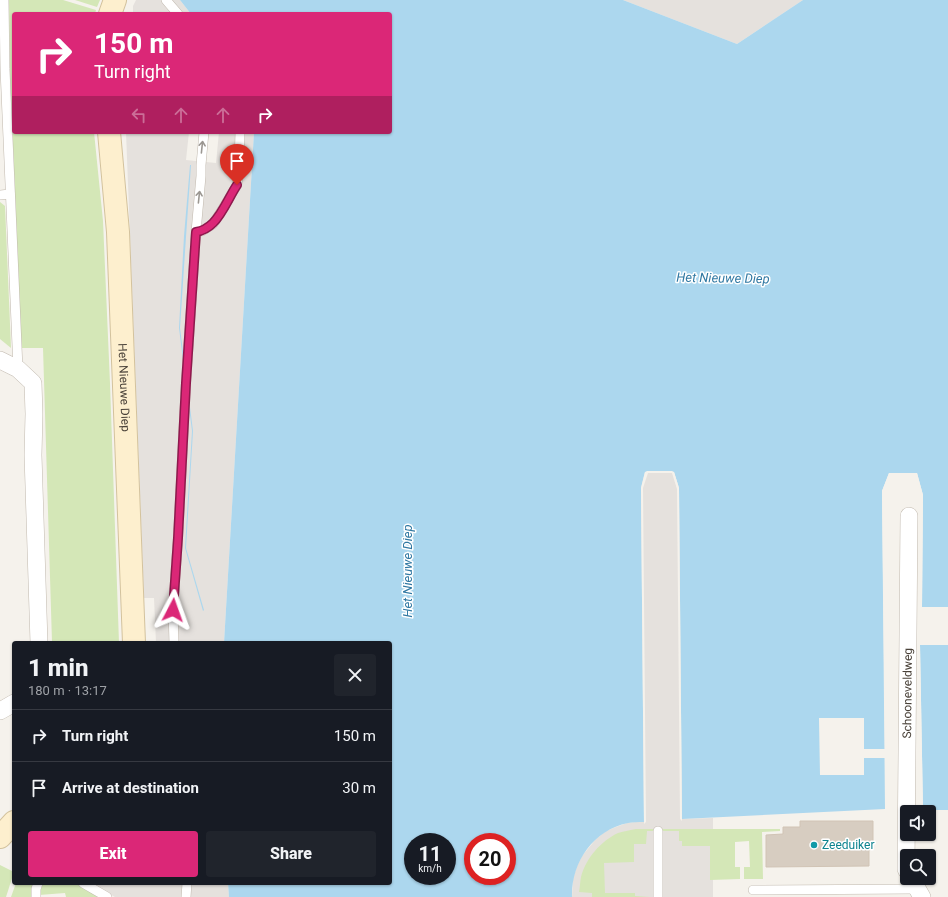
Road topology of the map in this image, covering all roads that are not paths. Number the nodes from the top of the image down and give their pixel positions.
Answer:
1 (4, 0) edge
2 (115, 0) edge
3 (166, 0) edge
4 (111, 12) edge
5 (176, 12) edge
6 (109, 134) edge
7 (204, 134) edge
8 (240, 134) edge
9 (10, 194) junction
10 (0, 195) edge
11 (196, 232) junction
12 (0, 360) edge
13 (18, 369) junction
14 (909, 516) dead end
15 (39, 641) edge
16 (134, 641) edge
17 (174, 641) edge
18 (12, 703) edge
19 (0, 711) edge
20 (658, 831) dead end
21 (906, 849) edge
22 (37, 885) edge
23 (86, 885) edge
24 (187, 885) edge
25 (917, 888) edge
26 (752, 890) dead end
27 (36, 897) edge
28 (107, 897) edge
29 (186, 897) edge
30 (658, 897) edge

1 - 9 lane
2 - 4 street
3 - 5 lane
6 - 16 street, Het Nieuwe Diep
11 -> 7 lane
8 - 11 lane
9 - 10 lane
9 - 13 lane
11 - 17 lane
12 - 13 street
13 - 15 street
14 - 21 street, Schooneveldweg
18 - 19 street
20 - 30 lane
22 - 27 lane
23 - 28 lane
24 - 29 lane
25 - 26 lane

